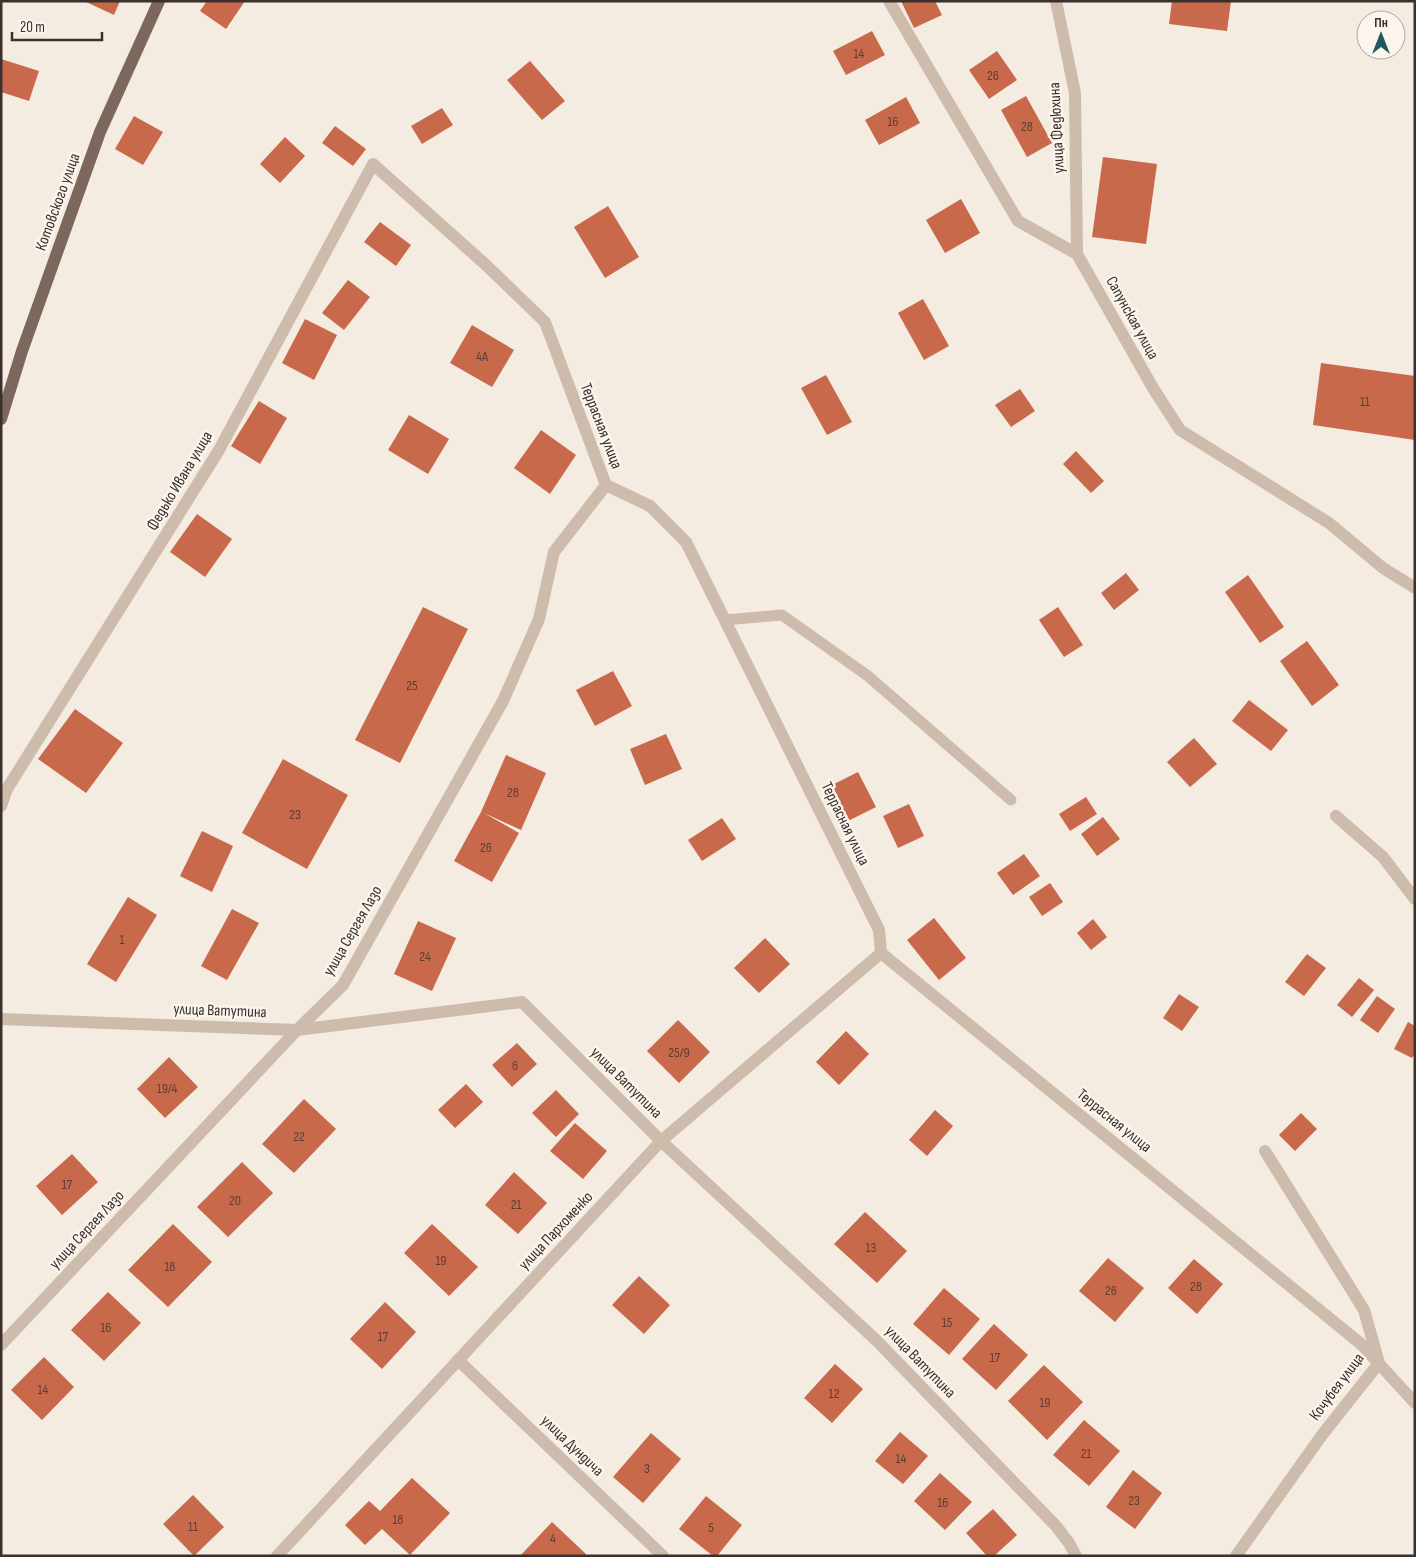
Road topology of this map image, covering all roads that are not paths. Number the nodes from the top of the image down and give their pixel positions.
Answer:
1 (159, 1) edge
2 (888, 1) edge
3 (1056, 1) edge
4 (373, 164) joint
5 (1077, 254) junction
6 (1, 419) edge
7 (606, 485) junction
8 (1415, 588) edge
9 (725, 620) junction
10 (1010, 800) dead end
11 (1, 806) edge
12 (1336, 816) dead end
13 (1415, 899) edge
14 (881, 952) junction
15 (1, 1019) edge
16 (297, 1030) junction
17 (661, 1141) junction
18 (1265, 1151) dead end
19 (1, 1345) edge
20 (458, 1360) junction
21 (1379, 1363) junction
22 (1415, 1403) edge
23 (277, 1556) edge
24 (663, 1556) edge
25 (1076, 1556) edge
26 (1236, 1556) edge

1 - 6 main road, Котовского улица
2 - 5 street
3 - 5 street, улица Федюхина
4 - 7 street, Террасная улица
4 - 11 street, Федько Ивана улица
5 - 8 street, Сапунская улица
7 - 9 street, Террасная улица
7 - 16 street, улица Сергея Лазо
9 - 10 lane
9 - 14 street, Террасная улица
12 - 13 street
14 - 17 street, улица Пархоменко
14 - 21 street, Террасная улица
15 - 16 street, улица Ватутина
16 - 17 street, улица Ватутина
16 - 19 street, улица Сергея Лазо
17 - 20 street, улица Пархоменко
17 - 25 street, улица Ватутина
18 - 21 street, Кочубея улица
20 - 23 street, улица Пархоменко
20 - 24 street, улица Дундича
21 - 22 street, Террасная улица
21 - 26 street, Кочубея улица

